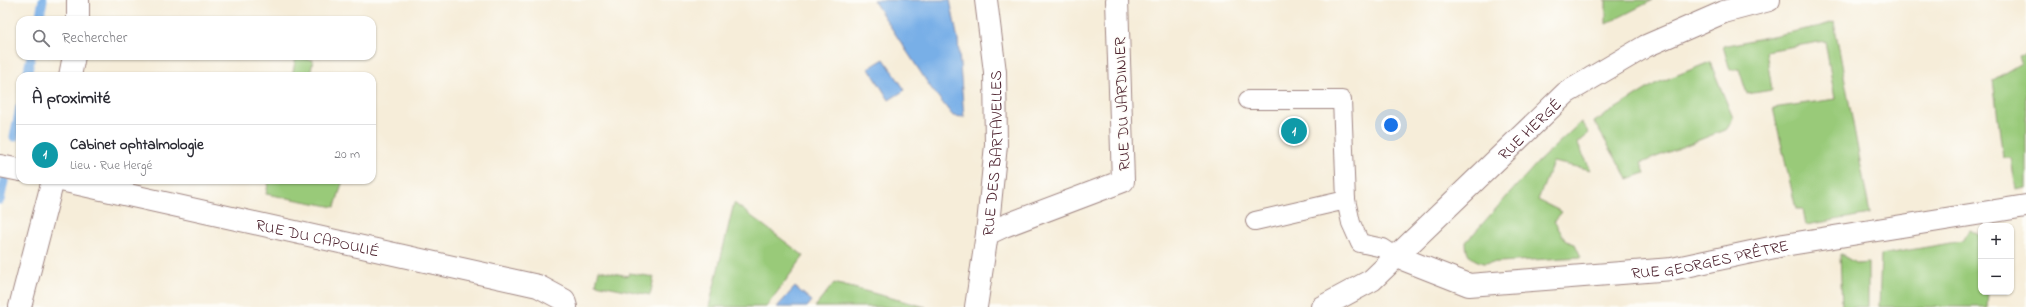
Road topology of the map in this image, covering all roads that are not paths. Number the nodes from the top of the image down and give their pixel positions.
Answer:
1 (78, 0) edge
2 (986, 0) edge
3 (1117, 0) edge
4 (1769, 0) edge
5 (78, 16) edge
6 (73, 60) edge
7 (71, 72) edge
8 (1248, 100) dead end
9 (0, 166) edge
10 (16, 169) edge
11 (52, 184) edge
12 (79, 184) edge
13 (1346, 200) junction
14 (2026, 206) edge
15 (1255, 221) dead end
16 (987, 234) junction
17 (1396, 256) junction
18 (20, 307) edge
19 (566, 307) edge
20 (976, 307) edge
21 (1322, 307) edge

1 - 5 street
2 - 16 street, RUE DES BARTAVELLES
3 - 16 street, RUE DU JARDINIER
4 - 17 street, RUE HERGÉ
6 - 7 street
8 - 13 lane
9 - 10 street
11 - 18 street
12 - 19 street, RUE DU CAPOULIÉ
13 - 15 lane
13 - 17 lane
14 - 17 street, RUE GEORGES PRÊTRE
16 - 20 street, RUE DES BARTAVELLES
17 - 21 street, RUE HERGÉ

